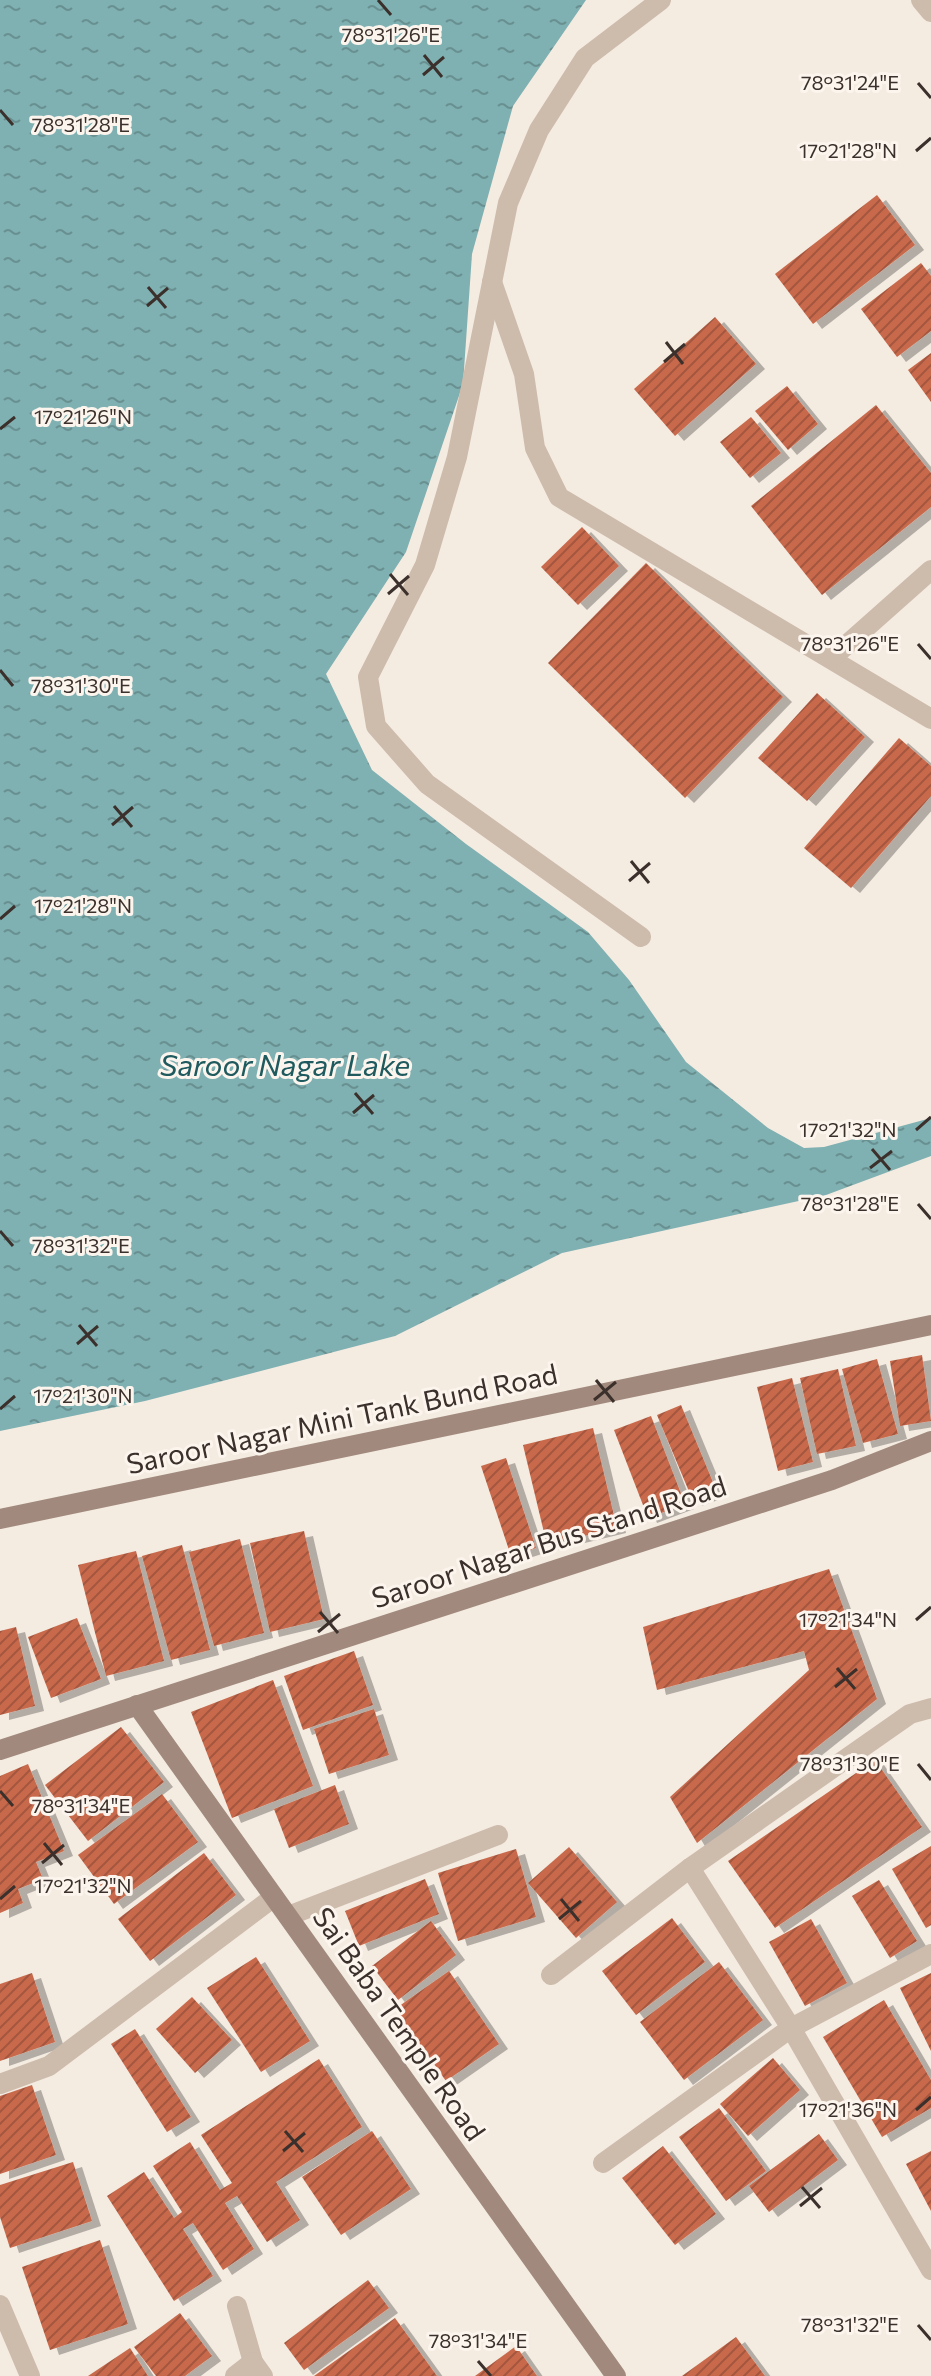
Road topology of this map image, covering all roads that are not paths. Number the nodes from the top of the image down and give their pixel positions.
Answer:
1 (661, 0) edge
2 (921, 0) edge
3 (931, 12) edge
4 (492, 282) junction
5 (931, 570) edge
6 (833, 657) junction
7 (931, 719) edge
8 (641, 937) dead end
9 (931, 1325) edge
10 (931, 1441) edge
11 (0, 1519) edge
12 (137, 1705) junction
13 (931, 1708) edge
14 (0, 1750) edge
15 (498, 1835) dead end
16 (690, 1868) junction
17 (274, 1897) junction
18 (288, 1916) junction
19 (931, 1954) edge
20 (551, 1975) dead end
21 (791, 2028) junction
22 (0, 2084) edge
23 (603, 2163) dead end
24 (931, 2270) edge
25 (0, 2305) edge
26 (237, 2306) dead end
27 (5, 2336) edge
28 (258, 2369) edge
29 (30, 2376) edge
30 (235, 2376) edge
31 (616, 2376) edge

1 - 4 street
2 - 3 street
4 - 6 street
4 - 8 street
5 - 6 street
6 - 7 street
9 - 11 street, Saroor Nagar Mini Tank Bund Road
10 - 12 street, Saroor Nagar Bus Stand Road
12 - 14 street, Saroor Nagar Bus Stand Road
12 - 17 street, Sai Baba Temple Road
13 - 16 street
15 - 18 street
16 - 20 street
16 - 21 street
17 - 18 street, Sai Baba Temple Road
17 - 22 street
18 - 31 street, Sai Baba Temple Road
19 - 21 street
21 - 23 street
21 - 24 street
25 - 27 street
26 - 28 street
27 - 29 street
28 - 30 street

